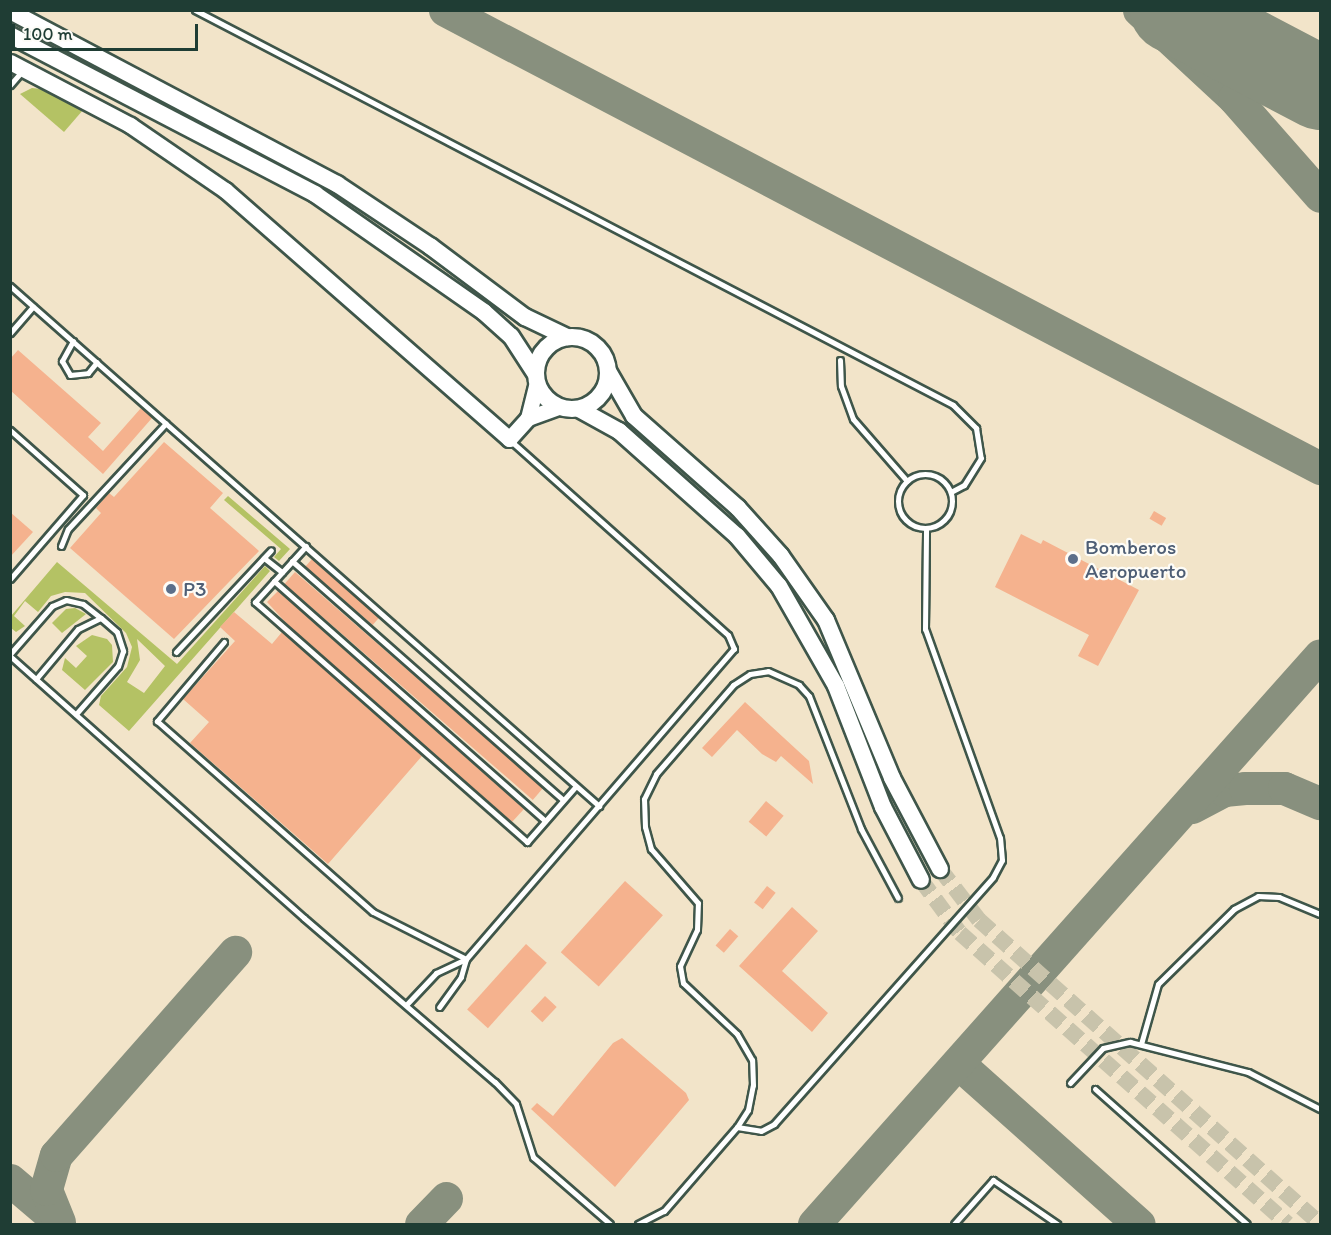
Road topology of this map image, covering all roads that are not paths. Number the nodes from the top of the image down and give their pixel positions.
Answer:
1 (195, 10) edge
2 (10, 12) edge
3 (10, 35) edge
4 (17, 65) edge
5 (10, 85) edge
6 (10, 286) edge
7 (33, 307) junction
8 (10, 333) edge
9 (567, 337) junction
10 (73, 341) junction
11 (840, 360) dead end
12 (98, 362) junction
13 (608, 371) junction
14 (536, 378) junction
15 (559, 407) junction
16 (579, 409) junction
17 (528, 418) junction
18 (166, 423) junction
19 (10, 430) edge
20 (509, 439) junction
21 (907, 481) junction
22 (951, 492) junction
23 (926, 528) junction
24 (61, 546) dead end
25 (306, 546) junction
26 (271, 550) dead end
27 (264, 558) junction
28 (292, 561) junction
29 (282, 572) junction
30 (10, 579) edge
31 (274, 581) junction
32 (101, 618) junction
33 (225, 642) dead end
34 (176, 652) dead end
35 (10, 655) edge
36 (36, 679) junction
37 (76, 714) junction
38 (576, 786) junction
39 (563, 800) junction
40 (599, 806) junction
41 (545, 821) junction
42 (940, 868) tunnel mouth
43 (921, 880) tunnel mouth
44 (898, 898) dead end
45 (1320, 914) edge
46 (466, 959) junction
47 (406, 1005) junction
48 (439, 1007) dead end
49 (1141, 1044) junction
50 (1070, 1083) dead end
51 (1095, 1089) dead end
52 (1320, 1109) edge
53 (736, 1127) junction
54 (610, 1224) edge
55 (638, 1224) edge
56 (954, 1224) edge
57 (1057, 1224) edge
58 (1247, 1224) edge

1 - 22 lane
2 - 9 main road
3 - 14 main road
4 - 5 lane
4 - 20 street
6 - 7 lane
7 - 8 lane
7 - 10 lane
9 - 13 main road
9 - 14 main road
10 - 12 lane
10 - 12 lane
11 - 21 lane
12 - 18 lane
13 - 16 main road
13 - 42 main road
14 - 15 main road
14 - 17 street
15 - 16 main road
15 - 17 street
16 - 43 main road
17 - 20 street
18 - 24 lane
18 - 25 lane
19 - 30 lane
20 - 40 lane
21 - 22 lane
21 - 23 lane
22 - 23 lane
23 - 53 lane
25 - 28 lane
25 - 38 lane
26 - 27 lane
27 - 29 lane
27 - 34 lane
28 - 29 lane
28 - 39 lane
29 - 31 lane
31 - 41 lane
31 - 41 lane
32 - 35 lane
32 - 36 lane
32 - 37 lane
33 - 46 lane
35 - 36 lane
36 - 37 lane
37 - 47 lane
38 - 39 lane
38 - 40 lane
39 - 41 lane
40 - 46 lane
44 - 53 lane
45 - 49 lane
46 - 47 lane
46 - 48 lane
47 - 54 lane
49 - 50 lane
49 - 52 lane
51 - 58 lane
53 - 55 lane
56 - 57 lane

